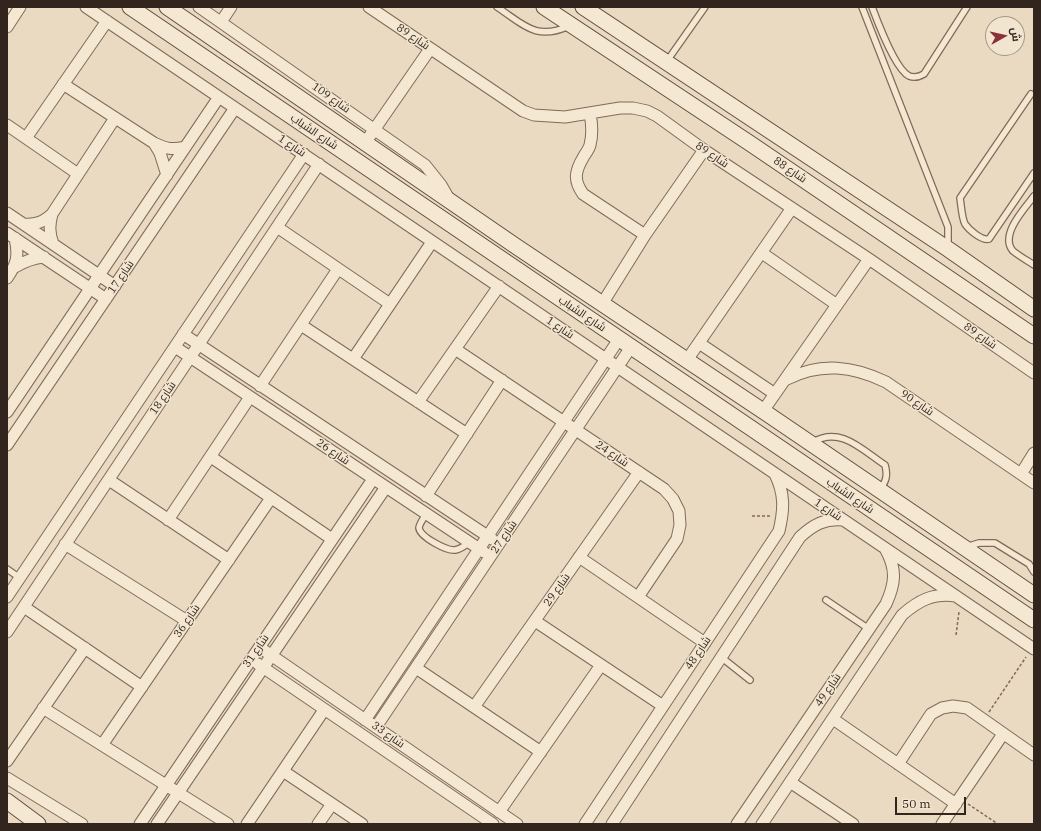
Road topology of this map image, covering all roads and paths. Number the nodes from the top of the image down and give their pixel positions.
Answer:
1 (20, 7) edge
2 (86, 7) edge
3 (130, 7) edge
4 (167, 7) edge
5 (199, 7) edge
6 (231, 7) edge
7 (369, 7) edge
8 (498, 7) edge
9 (544, 7) edge
10 (583, 7) edge
11 (705, 7) edge
12 (862, 7) edge
13 (872, 7) edge
14 (967, 7) edge
15 (107, 21) junction
16 (221, 22) junction
17 (570, 25) junction
18 (7, 27) edge
19 (430, 48) junction
20 (654, 54) junction
21 (666, 62) junction
22 (643, 73) junction
23 (63, 84) junction
24 (1031, 94) dead end
25 (219, 97) junction
26 (235, 108) junction
27 (590, 113) junction
28 (115, 118) junction
29 (7, 125) edge
30 (374, 129) junction
31 (26, 138) junction
32 (154, 143) junction
33 (365, 143) junction
34 (185, 147) junction
35 (704, 150) junction
36 (304, 154) junction
37 (392, 162) junction
38 (318, 164) junction
39 (1034, 173) edge
40 (78, 174) junction
41 (166, 175) junction
42 (382, 178) junction
43 (1034, 196) edge
44 (450, 202) junction
45 (792, 208) junction
46 (7, 213) edge
47 (52, 214) junction
48 (24, 224) junction
49 (277, 227) junction
50 (11, 235) edge
51 (645, 235) junction
52 (432, 242) junction
53 (53, 244) junction
54 (948, 249) junction
55 (762, 253) junction
56 (44, 257) junction
57 (869, 259) junction
58 (1034, 265) edge
59 (15, 267) junction
60 (338, 269) junction
61 (99, 275) junction
62 (7, 278) edge
63 (115, 286) junction
64 (499, 286) junction
65 (90, 288) junction
66 (106, 299) junction
67 (390, 304) junction
68 (602, 304) junction
69 (837, 305) junction
70 (1034, 309) edge
71 (301, 325) junction
72 (183, 334) junction
73 (1034, 336) edge
74 (625, 343) junction
75 (699, 343) junction
76 (198, 345) junction
77 (175, 347) junction
78 (455, 349) junction
79 (190, 357) junction
80 (353, 359) junction
81 (606, 359) junction
82 (687, 360) junction
83 (618, 367) junction
84 (1034, 373) edge
85 (787, 379) junction
86 (502, 380) junction
87 (260, 386) junction
88 (775, 394) junction
89 (250, 397) junction
90 (12, 399) edge
91 (418, 402) junction
92 (763, 411) junction
93 (7, 412) edge
94 (564, 422) junction
95 (576, 430) junction
96 (466, 434) junction
97 (7, 445) edge
98 (812, 445) junction
99 (1034, 454) edge
100 (211, 457) junction
101 (803, 464) junction
102 (639, 472) junction
103 (774, 473) junction
104 (1020, 474) junction
105 (373, 478) junction
106 (108, 480) junction
107 (1034, 483) edge
108 (386, 487) junction
109 (880, 490) junction
110 (426, 496) junction
111 (271, 498) junction
112 (426, 514) junction
113 (783, 515) junction
114 (752, 516) dead end
115 (168, 520) junction
116 (843, 520) junction
117 (487, 536) junction
118 (332, 539) junction
119 (469, 542) junction
120 (65, 544) junction
121 (499, 544) junction
122 (964, 548) junction
123 (479, 549) junction
124 (886, 549) junction
125 (491, 557) junction
126 (579, 557) junction
127 (229, 560) junction
128 (7, 569) edge
129 (1034, 572) edge
130 (20, 578) junction
131 (1034, 595) edge
132 (7, 597) edge
133 (638, 597) junction
134 (959, 598) junction
135 (826, 600) dead end
136 (24, 606) junction
137 (1034, 620) edge
138 (187, 621) junction
139 (535, 621) junction
140 (869, 629) junction
141 (7, 632) edge
142 (956, 635) dead end
143 (705, 643) junction
144 (259, 647) junction
145 (85, 648) junction
146 (1033, 649) edge
147 (271, 655) junction
148 (721, 657) junction
149 (251, 660) junction
150 (601, 665) junction
151 (263, 668) junction
152 (416, 668) junction
153 (750, 680) dead end
154 (142, 686) junction
155 (663, 706) junction
156 (474, 707) junction
157 (43, 708) junction
158 (324, 710) junction
159 (833, 719) junction
160 (365, 720) junction
161 (984, 720) junction
162 (376, 728) junction
163 (1004, 734) junction
164 (102, 745) junction
165 (540, 752) junction
166 (1034, 755) edge
167 (7, 761) edge
168 (898, 764) junction
169 (283, 771) junction
170 (7, 778) edge
171 (790, 782) junction
172 (166, 785) junction
173 (178, 793) junction
174 (7, 801) edge
175 (958, 801) junction
176 (332, 804) junction
177 (499, 812) junction
178 (38, 824) edge
179 (82, 824) edge
180 (140, 824) edge
181 (157, 824) edge
182 (228, 824) edge
183 (247, 824) edge
184 (318, 824) edge
185 (362, 824) edge
186 (492, 824) edge
187 (517, 824) edge
188 (585, 824) edge
189 (612, 824) edge
190 (737, 824) edge
191 (762, 824) edge
192 (853, 824) edge
193 (942, 824) edge
194 (998, 824) edge

1 - 18 street
2 - 15 street, شارع 1
3 - 42 street, شارع الشباب
4 - 33 street, شارع الشباب
5 - 16 street, شارع 109
6 - 16 street
7 - 19 street, شارع 89
8 - 17 lane
9 - 17 street, شارع 88
10 - 20 street, شارع 88
11 - 21 lane
12 - 54 lane
13 - 14 lane
15 - 23 street
15 - 25 street, شارع 1
16 - 30 street, شارع 109
17 - 22 street, شارع 88
19 - 27 street, شارع 89
19 - 30 street
20 - 21 street, شارع 88
20 - 22 street
21 - 54 street, شارع 88
22 - 73 street, شارع 88
23 - 28 street
23 - 31 street
24 - 39 lane
25 - 26 street, شارع 1
25 - 34 street, شارع 17
26 - 36 street, شارع 1
26 - 63 street, شارع 17
27 - 35 street, شارع 89
27 - 51 street
28 - 32 street
28 - 40 street
29 - 31 street
30 - 33 street
30 - 44 street, شارع 109
31 - 40 street
32 - 34 street
32 - 41 street
33 - 37 street, شارع الشباب
34 - 41 street, شارع 17
35 - 45 street, شارع 89
35 - 51 street
36 - 38 street, شارع 1
36 - 72 street, شارع 18
37 - 42 street
37 - 44 street, شارع الشباب
38 - 49 street, شارع 18
38 - 52 street, شارع 1
40 - 47 street
41 - 61 street, شارع 17
42 - 74 street, شارع الشباب
43 - 58 lane
44 - 68 street, شارع الشباب
45 - 55 street
45 - 57 street, شارع 89
46 - 48 street
47 - 48 street
47 - 53 street
48 - 53 street
49 - 60 street
49 - 76 street, شارع 18
50 - 56 street
50 - 59 street
51 - 68 street
52 - 64 street, شارع 1
52 - 67 street
53 - 61 street
54 - 70 street, شارع 88
55 - 69 street
55 - 75 street
56 - 59 street
56 - 65 street
57 - 69 street
57 - 84 street, شارع 89
59 - 62 street
60 - 67 street
60 - 71 street
61 - 63 street
61 - 65 street, شارع 17
63 - 66 street, شارع 17
64 - 78 street
64 - 81 street, شارع 1
65 - 66 street
65 - 90 street, شارع 17
66 - 97 street, شارع 17
67 - 80 street
68 - 82 street, شارع الشباب
69 - 85 street
71 - 80 street
71 - 87 street
72 - 76 street, شارع 26
72 - 77 street, شارع 18
74 - 81 street, شارع 27
74 - 83 street, شارع 27
74 - 101 street, شارع الشباب
75 - 82 street
75 - 88 street
76 - 79 street, شارع 18
76 - 87 street, شارع 26
77 - 79 street, شارع 26
77 - 130 street, شارع 18
78 - 86 street, شارع 24
78 - 91 street
79 - 89 street, شارع 26
79 - 106 street, شارع 18
80 - 91 street
81 - 83 street, شارع 1
81 - 94 street, شارع 27
82 - 92 street, شارع الشباب
83 - 95 street, شارع 27
83 - 103 street, شارع 1
85 - 88 street
85 - 104 street, شارع 90
86 - 94 street, شارع 24
86 - 96 street
87 - 110 street, شارع 26
88 - 92 street
89 - 100 street
89 - 105 street, شارع 26
90 - 93 street, شارع 17
91 - 96 street
92 - 98 street, شارع الشباب
94 - 95 street, شارع 24
94 - 117 street, شارع 27
95 - 102 street, شارع 24
95 - 121 street, شارع 27
96 - 110 street
98 - 101 street
98 - 109 street, شارع الشباب
98 - 109 lane
99 - 104 street
100 - 111 street
100 - 115 street
101 - 137 street, شارع الشباب
102 - 126 street, شارع 29
102 - 133 street, شارع 24
103 - 113 street, شارع 48
103 - 116 street, شارع 1
104 - 107 street, شارع 90
105 - 108 street, شارع 26
105 - 118 street, شارع 31
106 - 115 street
106 - 120 street, شارع 18
108 - 112 street, شارع 26
108 - 147 street, شارع 31
109 - 122 street, شارع الشباب
110 - 117 street, شارع 26
111 - 118 street
111 - 127 street, شارع 36
112 - 119 street, شارع 26
112 - 119 lane
113 - 114 path
113 - 143 street, شارع 48
115 - 127 street
116 - 124 street, شارع 1
116 - 148 street, شارع 48
117 - 121 street, شارع 26
117 - 123 street, شارع 27
118 - 144 street, شارع 31
119 - 123 street, شارع 26
120 - 136 street, شارع 18
120 - 138 street
121 - 125 street, شارع 27
122 - 129 lane
122 - 131 street, شارع الشباب
123 - 125 street, شارع 26
123 - 160 street, شارع 27
124 - 134 street, شارع 1
124 - 140 street, شارع 49
125 - 152 street, شارع 27
126 - 133 street
126 - 139 street, شارع 29
127 - 138 street, شارع 36
128 - 130 lane
130 - 132 street, شارع 18
133 - 143 street
134 - 142 path
134 - 146 street, شارع 1
134 - 159 street, شارع 49
135 - 140 lane
136 - 141 street, شارع 18
136 - 145 street
138 - 154 street, شارع 36
139 - 150 street
139 - 156 street, شارع 29
140 - 190 street, شارع 49
143 - 155 street, شارع 48
144 - 147 street, شارع 33
144 - 149 street, شارع 31
145 - 154 street
145 - 157 street
146 - 161 path
147 - 151 street, شارع 31
147 - 160 street, شارع 33
148 - 153 lane
148 - 189 street, شارع 48
149 - 151 street, شارع 33
149 - 172 street, شارع 31
150 - 155 street
150 - 165 street
151 - 158 street, شارع 33
151 - 173 street, شارع 31
152 - 156 street
152 - 162 street, شارع 27
154 - 164 street, شارع 36
155 - 188 street, شارع 48
156 - 165 street
157 - 164 street
157 - 167 street
158 - 169 street
158 - 186 street, شارع 33
159 - 168 street
159 - 171 street, شارع 49
160 - 162 street, شارع 33
161 - 163 street
161 - 168 street
162 - 177 street, شارع 33
163 - 166 street
163 - 175 street
164 - 172 street
165 - 177 street
168 - 175 street
169 - 176 street
169 - 183 street
170 - 179 street
171 - 191 street, شارع 49
171 - 192 street
172 - 173 street
172 - 180 street, شارع 31
173 - 181 street, شارع 31
173 - 182 street
174 - 178 street
175 - 193 street
175 - 194 path
176 - 184 street
176 - 185 street
177 - 187 street, شارع 33

